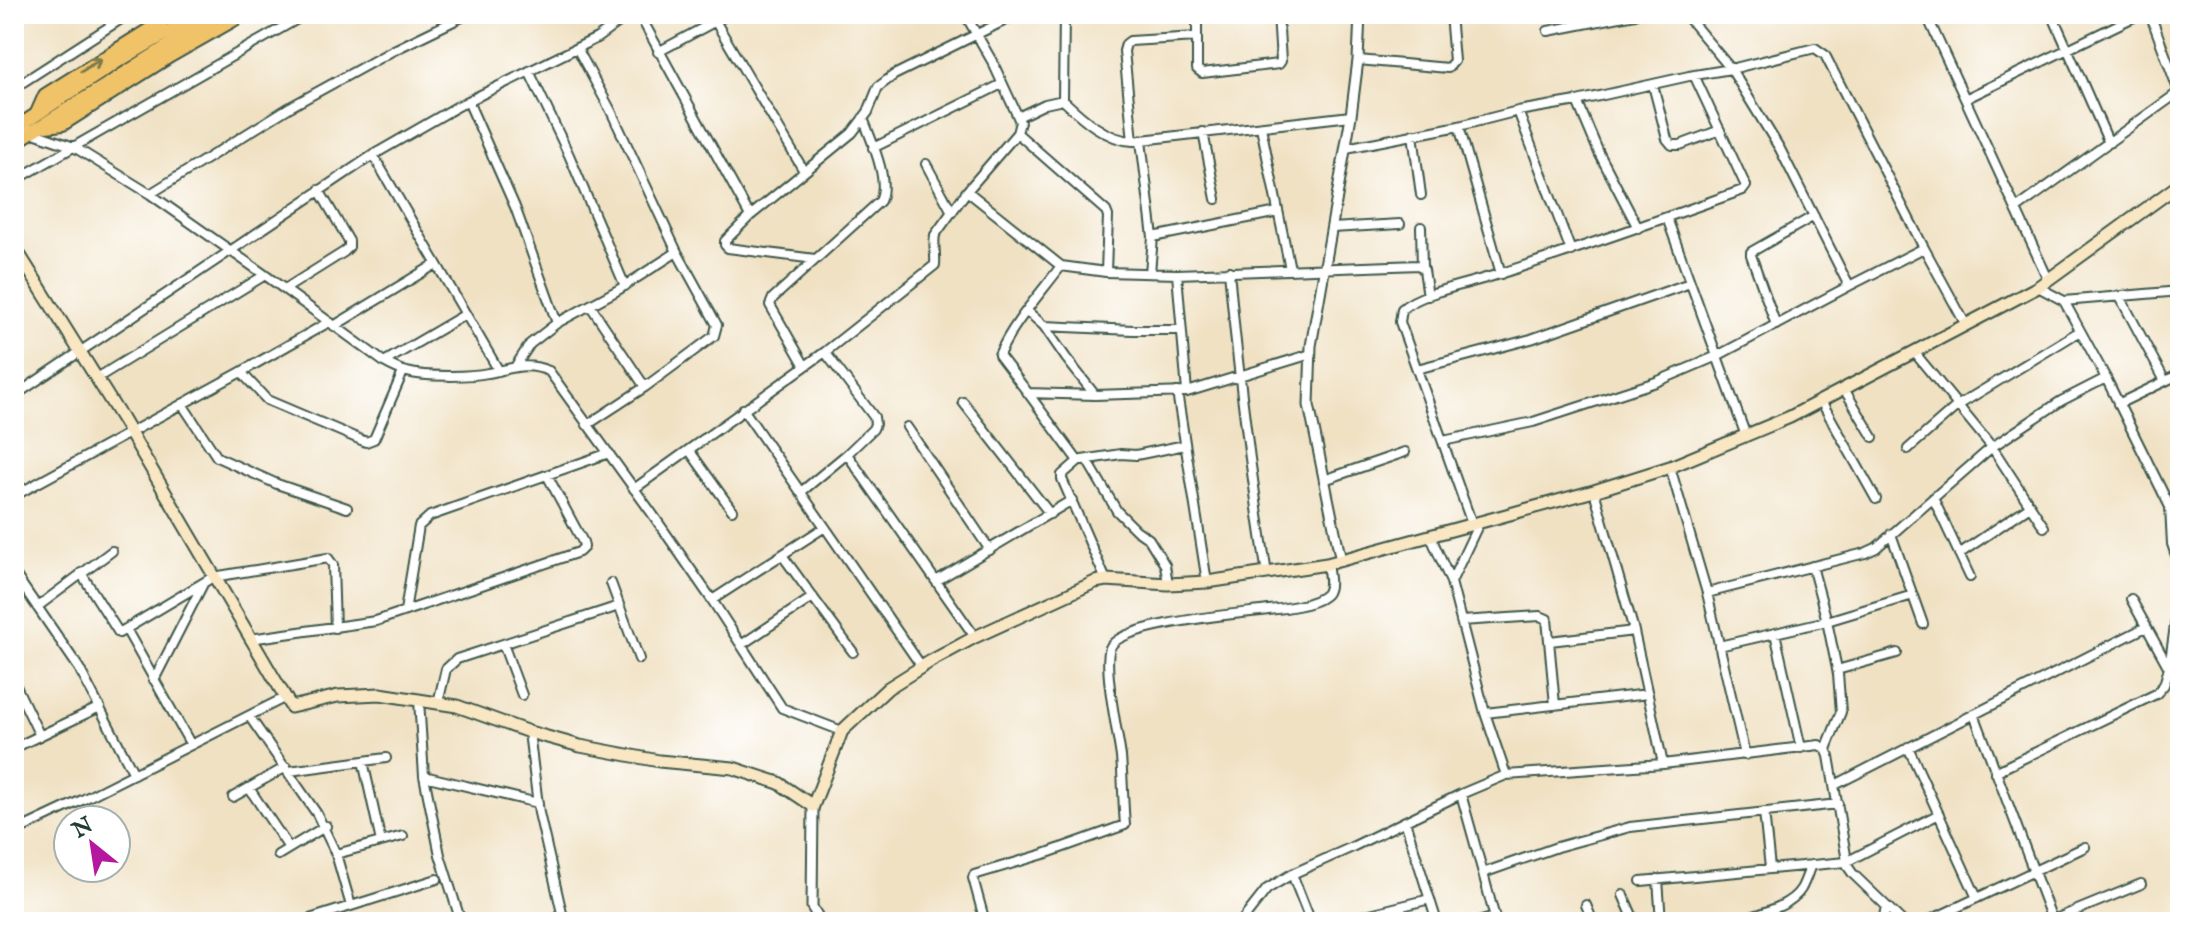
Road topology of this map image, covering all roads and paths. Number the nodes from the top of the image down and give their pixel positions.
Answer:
1 (129, 14) edge
2 (174, 14) edge
3 (199, 14) edge
4 (219, 14) edge
5 (244, 14) edge
6 (306, 14) edge
7 (468, 14) edge
8 (630, 14) edge
9 (639, 14) edge
10 (729, 14) edge
11 (965, 14) edge
12 (1018, 14) edge
13 (1064, 14) edge
14 (1197, 14) edge
15 (1278, 14) edge
16 (1360, 14) edge
17 (1450, 14) edge
18 (1635, 14) edge
19 (1685, 14) edge
20 (1926, 14) edge
21 (2052, 14) edge
22 (2140, 14) edge
23 (2150, 14) edge
24 (713, 18) edge
25 (1590, 18) edge
26 (1548, 31) dead end
27 (977, 34) junction
28 (1197, 37) junction
29 (577, 48) junction
30 (2067, 50) junction
31 (658, 52) junction
32 (1358, 60) junction
33 (1731, 69) junction
34 (529, 71) junction
35 (1694, 75) junction
36 (1002, 84) junction
37 (1653, 85) junction
38 (14, 88) edge
39 (1965, 99) junction
40 (1063, 100) junction
41 (468, 101) junction
42 (1577, 101) junction
43 (1518, 111) junction
44 (14, 112) edge
45 (1351, 116) junction
46 (1018, 117) junction
47 (863, 118) junction
48 (29, 125) edge
49 (1459, 126) junction
50 (1261, 127) junction
51 (1720, 130) junction
52 (1203, 132) junction
53 (1017, 133) junction
54 (1413, 134) junction
55 (1137, 141) junction
56 (14, 143) edge
57 (2109, 143) junction
58 (74, 147) junction
59 (873, 148) junction
60 (1346, 148) junction
61 (373, 155) junction
62 (926, 164) dead end
63 (804, 171) junction
64 (14, 181) edge
65 (2180, 184) edge
66 (319, 190) junction
67 (967, 191) junction
68 (150, 194) junction
69 (1421, 195) dead end
70 (1216, 199) dead end
71 (2016, 209) junction
72 (952, 212) junction
73 (1278, 212) junction
74 (750, 216) junction
75 (1814, 216) junction
76 (1667, 218) junction
77 (1400, 224) dead end
78 (1421, 227) dead end
79 (1332, 228) junction
80 (1638, 228) junction
81 (1153, 237) junction
82 (14, 246) edge
83 (1924, 248) junction
84 (231, 251) junction
85 (1571, 251) junction
86 (677, 252) junction
87 (815, 259) junction
88 (436, 264) junction
89 (1061, 266) junction
90 (1422, 267) junction
91 (1325, 268) junction
92 (28, 269) junction
93 (1290, 269) junction
94 (1229, 271) junction
95 (1106, 272) junction
96 (1150, 273) junction
97 (1177, 274) junction
98 (1501, 274) junction
99 (265, 275) junction
100 (14, 278) edge
101 (2048, 279) junction
102 (1690, 283) junction
103 (625, 286) junction
104 (1849, 286) junction
105 (2038, 287) junction
106 (285, 289) junction
107 (2180, 291) edge
108 (1428, 296) junction
109 (2120, 297) junction
110 (2064, 301) junction
111 (590, 305) junction
112 (1027, 311) junction
113 (466, 314) junction
114 (557, 323) junction
115 (331, 324) junction
116 (1776, 325) junction
117 (1966, 325) junction
118 (1044, 326) junction
119 (1181, 330) junction
120 (2080, 331) junction
121 (80, 351) junction
122 (825, 352) junction
123 (1914, 352) junction
124 (1311, 354) junction
125 (1717, 356) junction
126 (384, 362) junction
127 (805, 366) junction
128 (515, 367) junction
129 (1417, 369) junction
130 (499, 371) junction
131 (241, 372) junction
132 (403, 372) junction
133 (2180, 374) edge
134 (97, 378) junction
135 (1238, 378) junction
136 (2106, 378) junction
137 (2165, 381) junction
138 (645, 387) junction
139 (1844, 389) junction
140 (1177, 392) junction
141 (1187, 392) junction
142 (1028, 393) junction
143 (1095, 395) junction
144 (14, 396) edge
145 (1821, 401) junction
146 (963, 402) dead end
147 (182, 404) junction
148 (2118, 404) junction
149 (1957, 406) junction
150 (743, 409) junction
151 (587, 425) junction
152 (907, 427) dead end
153 (130, 433) junction
154 (1746, 436) junction
155 (1873, 437) dead end
156 (1443, 441) junction
157 (1185, 445) junction
158 (1992, 447) junction
159 (1908, 449) dead end
160 (689, 450) junction
161 (1405, 452) dead end
162 (609, 453) junction
163 (847, 454) junction
164 (1082, 460) junction
165 (1670, 467) junction
166 (547, 475) junction
167 (1324, 480) junction
168 (634, 489) junction
169 (1594, 491) junction
170 (801, 492) junction
171 (14, 496) edge
172 (1933, 498) junction
173 (1876, 499) dead end
174 (1072, 500) junction
175 (2030, 506) junction
176 (347, 508) dead end
177 (732, 510) dead end
178 (1050, 514) junction
179 (1476, 522) junction
180 (825, 527) junction
181 (2044, 527) dead end
182 (1891, 534) junction
183 (1430, 535) junction
184 (990, 550) junction
185 (112, 551) dead end
186 (1959, 554) junction
187 (782, 555) junction
188 (1341, 561) junction
189 (1327, 564) junction
190 (1812, 566) junction
191 (2180, 567) edge
192 (14, 573) edge
193 (81, 573) junction
194 (1267, 574) junction
195 (1970, 577) dead end
196 (208, 580) junction
197 (1106, 580) junction
198 (936, 581) junction
199 (1207, 582) junction
200 (1451, 582) junction
201 (611, 583) dead end
202 (1168, 584) junction
203 (2180, 590) edge
204 (1707, 593) junction
205 (1913, 595) junction
206 (813, 597) junction
207 (2131, 599) dead end
208 (712, 600) junction
209 (619, 606) junction
210 (37, 607) junction
211 (405, 611) junction
212 (1461, 621) junction
213 (1827, 621) junction
214 (1923, 624) dead end
215 (2146, 627) junction
216 (335, 628) junction
217 (126, 629) junction
218 (1634, 631) junction
219 (1775, 633) junction
220 (975, 637) junction
221 (250, 639) junction
222 (1550, 641) junction
223 (503, 644) junction
224 (741, 645) junction
225 (1719, 646) junction
226 (853, 652) dead end
227 (1897, 653) dead end
228 (639, 659) dead end
229 (922, 667) junction
230 (2169, 668) junction
231 (1837, 670) junction
232 (154, 680) junction
233 (14, 682) edge
234 (1648, 694) junction
235 (522, 695) dead end
236 (284, 698) junction
237 (419, 700) junction
238 (438, 703) junction
239 (1555, 705) junction
240 (100, 707) junction
241 (1485, 713) junction
242 (1974, 714) junction
243 (249, 716) junction
244 (842, 731) junction
245 (529, 732) junction
246 (40, 736) junction
247 (191, 745) junction
248 (1908, 747) junction
249 (14, 748) edge
250 (1801, 748) junction
251 (1826, 749) junction
252 (1745, 755) junction
253 (386, 758) dead end
254 (363, 761) junction
255 (1663, 764) junction
256 (288, 769) junction
257 (1995, 772) junction
258 (134, 774) junction
259 (1506, 775) junction
260 (424, 776) junction
261 (1835, 785) junction
262 (249, 788) junction
263 (1461, 794) junction
264 (233, 797) dead end
265 (538, 803) junction
266 (1838, 804) junction
267 (813, 806) junction
268 (1764, 812) junction
269 (1939, 814) junction
270 (1405, 821) junction
271 (325, 827) junction
272 (14, 832) edge
273 (403, 836) dead end
274 (381, 842) junction
275 (2085, 847) dead end
276 (289, 848) junction
277 (336, 854) junction
278 (278, 855) dead end
279 (1846, 862) junction
280 (1811, 865) junction
281 (1770, 868) junction
282 (2033, 872) junction
283 (1483, 873) junction
284 (1292, 874) junction
285 (437, 879) dead end
286 (1658, 879) junction
287 (1641, 881) dead end
288 (2141, 884) dead end
289 (1623, 895) dead end
290 (1977, 898) junction
291 (1430, 899) junction
292 (1586, 905) dead end
293 (351, 906) junction
294 (1886, 906) junction
295 (1495, 920) edge
296 (2053, 921) edge
297 (300, 922) edge
298 (461, 922) edge
299 (564, 922) edge
300 (821, 922) edge
301 (985, 922) edge
302 (1241, 922) edge
303 (1311, 922) edge
304 (1338, 922) edge
305 (1437, 922) edge
306 (1478, 922) edge
307 (1593, 922) edge
308 (1635, 922) edge
309 (1661, 922) edge
310 (1737, 922) edge
311 (1883, 922) edge
312 (1903, 922) edge
313 (1926, 922) edge

1 - 38 street
48 -> 2 highway
3 - 48 highway
4 - 48 highway
5 - 48 highway
6 - 58 street
7 - 68 street
8 - 29 street
9 - 31 street
10 - 24 street
11 - 27 street
12 - 27 street
13 - 40 street
14 - 28 street
15 - 28 street
16 - 32 street
17 - 32 street
18 - 25 street
19 - 33 street
20 - 39 street
21 - 30 street
22 - 30 street
23 - 57 street
24 - 31 street
24 - 63 street
25 - 26 street
27 - 36 street
27 - 47 street
28 - 55 street
29 - 34 street
29 - 86 street
30 - 39 street
30 - 57 street
31 - 74 street
32 - 45 street
33 - 35 street
33 - 75 street
33 - 83 street
34 - 41 street
34 - 103 street
35 - 37 street
35 - 51 street
36 - 46 street
36 - 59 street
37 - 42 street
37 - 51 street
39 - 71 street
40 - 46 street
40 - 55 street
41 - 61 street
41 - 114 street
42 - 43 street
42 - 80 street
43 - 49 street
43 - 85 street
44 - 48 street
45 - 50 street
45 - 60 street
46 - 53 street
47 - 59 street
47 - 63 street
48 - 56 highway
48 - 58 street
49 - 54 street
49 - 98 street
50 - 52 street
50 - 73 street
51 - 76 street
52 - 55 street
52 - 70 street
53 - 67 street
53 - 95 street
54 - 60 street
54 - 69 street
55 - 81 street
57 - 71 street
58 - 64 street
58 - 68 street
59 - 87 street
60 - 79 street
61 - 66 street
61 - 88 street
62 - 72 street
63 - 74 street
65 - 101 main road
66 - 84 street
66 - 106 street
67 - 72 street
67 - 89 street
68 - 84 street
71 - 101 street
72 - 122 street
73 - 81 street
73 - 93 street
74 - 87 street
75 - 104 street
75 - 116 street
76 - 80 street
76 - 102 street
77 - 79 street
78 - 90 street
79 - 91 street
80 - 85 street
81 - 96 street
82 - 92 main road
83 - 104 street
83 - 117 street
84 - 99 street
84 - 121 street
85 - 98 street
86 - 103 street
86 - 138 street
87 - 127 street
88 - 113 street
88 - 115 street
89 - 95 street
89 - 112 street
90 - 91 street
90 - 108 street
91 - 93 street
91 - 124 street
92 - 100 street
92 - 121 main road
93 - 94 street
94 - 97 street
94 - 135 street
95 - 96 street
96 - 97 street
97 - 119 street
98 - 108 street
99 - 106 street
99 - 134 street
101 - 105 main road
102 - 125 street
102 - 129 street
103 - 111 street
104 - 116 street
105 - 110 street
105 - 117 main road
106 - 115 street
107 - 109 street
108 - 129 street
109 - 110 street
109 - 137 street
110 - 120 street
111 - 114 street
111 - 138 street
112 - 118 street
112 - 142 street
113 - 126 street
113 - 130 street
114 - 128 street
115 - 126 street
115 - 131 street
116 - 125 street
117 - 123 main road
118 - 119 street
118 - 143 street
119 - 141 street
120 - 136 street
120 - 149 street
121 - 134 main road
121 - 144 street
122 - 127 street
122 - 163 street
123 - 139 main road
123 - 149 street
124 - 135 street
124 - 167 street
125 - 154 street
125 - 156 street
126 - 132 street
127 - 150 street
128 - 130 street
128 - 151 street
129 - 156 street
130 - 132 street
131 - 132 street
131 - 147 street
133 - 137 street
134 - 153 main road
135 - 141 street
135 - 194 street
136 - 148 street
136 - 158 street
137 - 148 street
138 - 151 street
139 - 145 main road
139 - 155 street
140 - 141 street
140 - 143 street
140 - 157 street
142 - 143 street
142 - 164 street
145 - 154 main road
145 - 173 street
146 - 178 street
147 - 153 street
147 - 176 street
148 - 191 street
149 - 158 street
149 - 159 street
150 - 160 street
150 - 170 street
151 - 162 street
152 - 184 street
153 - 171 street
153 - 196 main road
154 - 165 main road
156 - 179 street
157 - 164 street
157 - 199 street
158 - 172 street
158 - 175 street
160 - 168 street
160 - 177 street
161 - 167 street
162 - 166 street
162 - 168 street
163 - 170 street
163 - 198 street
164 - 174 street
164 - 202 street
165 - 169 main road
165 - 204 street
166 - 211 street
166 - 211 street
167 - 188 street
168 - 208 street
169 - 179 main road
169 - 218 street
170 - 180 street
172 - 182 street
172 - 186 street
174 - 178 street
174 - 197 street
175 - 181 street
175 - 186 street
178 - 184 street
179 - 183 main road
179 - 200 street
180 - 187 street
180 - 229 street
182 - 190 street
182 - 205 street
183 - 188 main road
183 - 200 street
184 - 198 street
185 - 193 street
186 - 195 street
187 - 206 street
187 - 208 street
188 - 189 main road
189 - 194 main road
189 - 301 street
190 - 204 street
190 - 213 street
192 - 210 street
193 - 210 street
193 - 217 street
194 - 199 main road
196 - 216 street
196 - 217 street
196 - 221 main road
196 - 232 street
197 - 202 main road
197 - 220 main road
198 - 220 street
199 - 202 main road
200 - 212 street
201 - 209 street
203 - 230 street
204 - 225 street
205 - 213 street
205 - 214 street
206 - 224 street
206 - 226 street
207 - 215 street
208 - 224 street
209 - 223 street
209 - 228 street
210 - 240 street
211 - 216 street
212 - 222 street
212 - 241 street
213 - 219 street
213 - 231 street
215 - 230 street
215 - 242 street
216 - 221 street
217 - 232 street
218 - 222 street
218 - 234 street
219 - 225 street
219 - 250 street
220 - 229 main road
221 - 236 main road
222 - 239 street
223 - 235 street
223 - 238 street
224 - 244 street
225 - 252 street
227 - 231 street
229 - 244 main road
230 - 257 street
231 - 251 street
232 - 247 street
233 - 246 street
234 - 239 street
234 - 255 street
236 - 237 main road
236 - 243 street
237 - 238 main road
237 - 260 street
238 - 245 main road
239 - 241 street
240 - 246 street
240 - 258 street
241 - 259 street
242 - 248 street
242 - 257 street
243 - 247 street
243 - 256 street
244 - 267 main road
245 - 265 street
245 - 267 main road
246 - 249 street
247 - 258 street
248 - 261 street
248 - 269 street
250 - 251 street
250 - 252 street
251 - 261 street
252 - 255 street
253 - 254 street
254 - 256 street
254 - 274 street
255 - 259 street
256 - 262 street
256 - 271 street
257 - 282 street
258 - 272 street
259 - 263 street
260 - 265 street
260 - 298 street
261 - 266 street
262 - 264 street
262 - 276 street
263 - 270 street
263 - 283 street
265 - 299 street
266 - 268 street
266 - 279 street
267 - 300 street
268 - 281 street
268 - 283 street
269 - 279 street
269 - 290 street
270 - 284 street
270 - 291 street
271 - 276 street
271 - 277 street
273 - 274 street
274 - 277 street
275 - 282 street
276 - 278 street
277 - 293 street
279 - 280 street
279 - 294 street
280 - 281 street
280 - 310 street
281 - 286 street
282 - 290 street
282 - 296 street
283 - 295 street
284 - 302 street
284 - 303 street
285 - 293 street
286 - 287 street
286 - 309 street
288 - 296 street
289 - 308 street
290 - 313 street
291 - 304 street
291 - 305 street
292 - 307 street
293 - 297 street
294 - 311 street
294 - 312 street
295 - 306 street

